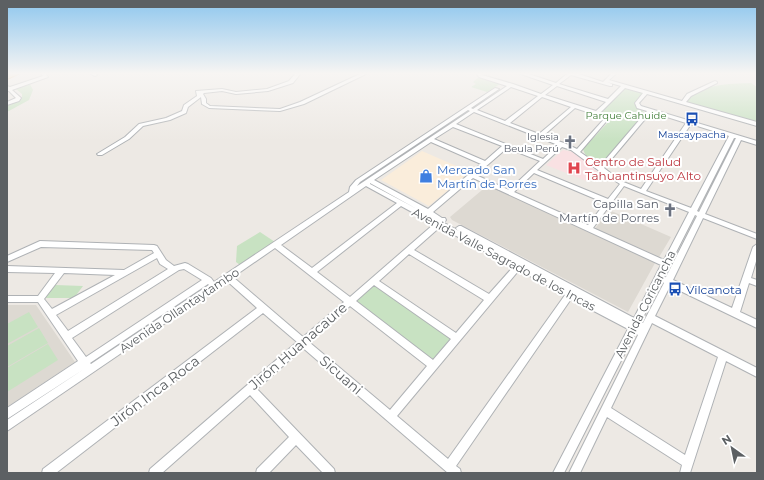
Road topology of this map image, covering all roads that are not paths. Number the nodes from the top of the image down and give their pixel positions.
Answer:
1 (15, 95) edge
2 (198, 95) edge
3 (202, 95) edge
4 (318, 95) edge
5 (489, 95) edge
6 (493, 95) edge
7 (542, 95) edge
8 (543, 95) edge
9 (590, 95) edge
10 (615, 95) edge
11 (644, 95) edge
12 (657, 95) edge
13 (689, 95) edge
14 (609, 101) junction
15 (683, 103) junction
16 (7, 104) edge
17 (575, 106) junction
18 (467, 108) junction
19 (473, 111) junction
20 (650, 111) junction
21 (597, 113) junction
22 (506, 123) junction
23 (689, 123) junction
24 (757, 124) edge
25 (453, 125) junction
26 (540, 136) junction
27 (732, 136) junction
28 (739, 138) junction
29 (431, 140) junction
30 (757, 143) edge
31 (562, 144) junction
32 (506, 146) junction
33 (577, 152) junction
34 (100, 154) dead end
35 (544, 161) junction
36 (486, 164) junction
37 (600, 169) junction
38 (533, 171) junction
39 (472, 175) junction
40 (368, 183) junction
41 (623, 184) junction
42 (510, 192) junction
43 (642, 192) junction
44 (351, 194) junction
45 (609, 202) junction
46 (401, 203) junction
47 (429, 212) junction
48 (693, 212) junction
49 (702, 215) junction
50 (441, 221) junction
51 (589, 229) junction
52 (757, 236) edge
53 (276, 244) junction
54 (757, 249) edge
55 (409, 250) junction
56 (157, 255) junction
57 (7, 259) edge
58 (520, 264) junction
59 (666, 264) junction
60 (7, 269) edge
61 (173, 269) junction
62 (62, 270) junction
63 (123, 272) junction
64 (312, 272) junction
65 (227, 277) junction
66 (659, 277) junction
67 (746, 279) junction
68 (373, 281) junction
69 (668, 281) junction
70 (212, 283) junction
71 (757, 283) edge
72 (570, 294) junction
73 (7, 299) edge
74 (40, 299) junction
75 (490, 299) junction
76 (350, 301) junction
77 (263, 308) junction
78 (735, 313) junction
79 (50, 314) junction
80 (649, 319) junction
81 (757, 324) edge
82 (634, 326) junction
83 (643, 331) junction
84 (66, 337) junction
85 (457, 338) junction
86 (303, 342) junction
87 (723, 355) junction
88 (87, 366) junction
89 (434, 366) junction
90 (757, 373) edge
91 (251, 389) junction
92 (605, 410) junction
93 (7, 414) edge
94 (390, 418) junction
95 (7, 426) edge
96 (297, 437) junction
97 (686, 468) edge
98 (452, 470) edge
99 (48, 473) edge
100 (154, 473) edge
101 (261, 473) edge
102 (330, 473) edge
103 (558, 473) edge
104 (574, 473) edge

1 - 16 street
2 - 34 street
3 - 4 street
5 - 18 street, Avenida Ollantaytambo
6 - 19 street, Avenida Ollantaytambo
7 - 22 street
8 - 17 street
9 - 14 street
10 - 14 street
11 - 20 street
12 - 15 street
13 - 15 street
14 - 21 street
15 - 24 street
17 - 21 street
17 - 26 street
18 - 19 street
18 - 44 street, Avenida Ollantaytambo
19 - 22 street
19 - 25 street, Avenida Ollantaytambo
20 - 23 street
20 - 37 street
21 - 33 street
22 - 26 street
23 - 27 street
23 - 43 street
25 - 29 street, Avenida Ollantaytambo
25 - 32 street
26 - 31 street
27 - 28 street
27 - 48 street, Avenida Coricancha
28 - 30 street
28 - 49 street, Avenida Coricancha
29 - 36 street
29 - 40 street, Avenida Ollantaytambo
31 - 33 street
31 - 35 street
32 - 35 street
32 - 36 street
33 - 37 street
35 - 38 street
36 - 39 street
37 - 41 street
38 - 42 street
38 - 45 street
39 - 42 street
39 - 47 street
40 - 44 street, Avenida Ollantaytambo
40 - 46 street, Avenida Valle Sagrado de los Incas
40 - 47 street, Avenida Valle Sagrado de los Incas
41 - 43 street
41 - 45 street
42 - 51 street
43 - 48 street
44 - 53 street, Avenida Ollantaytambo
45 - 51 street
46 - 50 street, Avenida Valle Sagrado de los Incas
46 - 64 street
47 - 50 street, Avenida Valle Sagrado de los Incas
48 - 49 street
48 - 59 street, Avenida Coricancha
49 - 52 street
49 - 69 street, Avenida Coricancha
50 - 55 street, Jirón Huanacaure
50 - 58 street, Avenida Valle Sagrado de los Incas
51 - 59 street
53 - 64 street
53 - 65 street, Avenida Ollantaytambo
54 - 67 street
55 - 68 street, Jirón Huanacaure
55 - 75 street
56 - 57 street
56 - 61 street
56 - 63 street
58 - 72 street, Avenida Valle Sagrado de los Incas
58 - 75 street
58 - 82 street, Avenida Valle Sagrado de los Incas
59 - 66 street, Avenida Coricancha
60 - 62 street
61 - 70 street
61 - 84 street
62 - 63 street
62 - 74 street
63 - 79 street
64 - 76 street
65 - 70 street, Avenida Ollantaytambo
65 - 77 street, Sicuani
66 - 69 street
66 - 82 street, Avenida Coricancha
67 - 71 street
67 - 78 street
68 - 76 street, Jirón Huanacaure
68 - 85 street
69 - 78 street
69 - 80 street, Avenida Coricancha
70 - 88 street, Avenida Ollantaytambo
72 - 82 street, Avenida Valle Sagrado de los Incas
72 - 98 street
73 - 74 street
74 - 79 street
75 - 85 street
76 - 86 street, Jirón Huanacaure
76 - 89 street
77 - 86 street, Sicuani
77 - 99 street, Jirón Inca Roca
78 - 81 street
79 - 84 street
80 - 83 street, Avenida Coricancha
80 - 87 street
82 - 83 street, Avenida Valle Sagrado de los Incas
82 - 103 street, Avenida Coricancha
83 - 92 street, Avenida Coricancha
84 - 88 street
85 - 89 street
86 - 91 street, Jirón Huanacaure
86 - 94 street, Sicuani
87 - 90 street
87 - 97 street
88 - 93 street, Avenida Ollantaytambo
88 - 95 street, Avenida Ollantaytambo
89 - 94 street
91 - 96 street
91 - 100 street, Jirón Huanacaure
92 - 97 street
92 - 104 street, Avenida Coricancha
94 - 98 street, Sicuani
96 - 101 street
96 - 102 street

